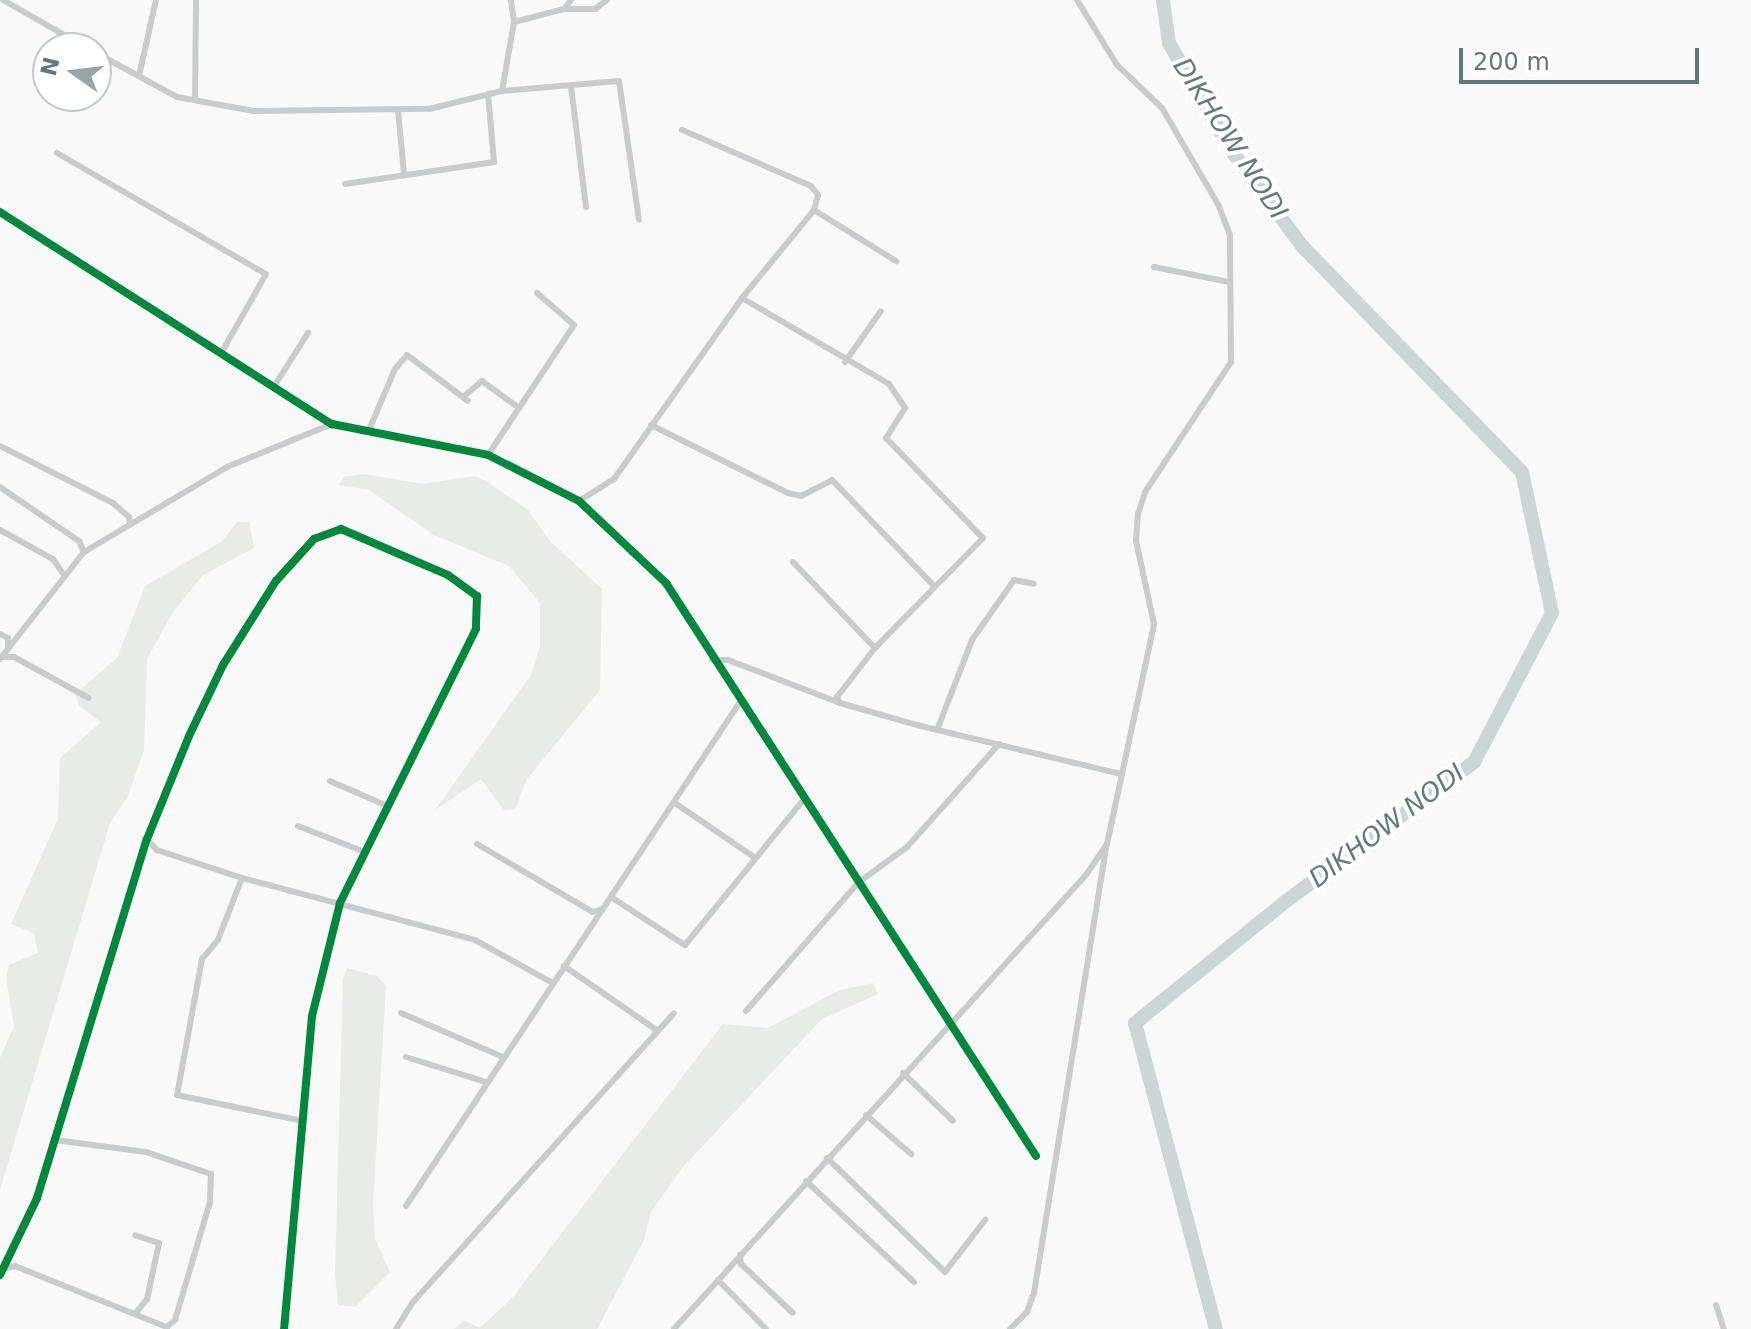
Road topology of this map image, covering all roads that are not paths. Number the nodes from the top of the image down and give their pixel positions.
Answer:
1 (3, 0) edge
2 (156, 0) edge
3 (196, 0) edge
4 (511, 0) edge
5 (571, 0) edge
6 (607, 0) edge
7 (1077, 0) edge
8 (564, 9) junction
9 (514, 22) junction
10 (59, 32) edge
11 (112, 62) edge
12 (139, 76) junction
13 (571, 86) junction
14 (502, 91) junction
15 (488, 94) junction
16 (195, 100) junction
17 (398, 110) junction
18 (682, 130) dead end
19 (57, 153) dead end
20 (404, 174) junction
21 (345, 184) dead end
22 (586, 207) dead end
23 (814, 210) junction
24 (0, 212) edge
25 (639, 220) dead end
26 (896, 261) dead end
27 (1154, 267) dead end
28 (1229, 282) junction
29 (537, 293) dead end
30 (742, 298) junction
31 (881, 311) dead end
32 (308, 333) dead end
33 (223, 350) junction
34 (845, 362) junction
35 (275, 385) junction
36 (519, 408) junction
37 (332, 424) junction
38 (651, 425) junction
39 (369, 430) junction
40 (0, 446) edge
41 (488, 455) junction
42 (0, 487) edge
43 (579, 501) junction
44 (130, 524) junction
45 (0, 530) edge
46 (84, 552) junction
47 (793, 562) dead end
48 (63, 577) junction
49 (1034, 584) dead end
50 (933, 585) junction
51 (0, 634) edge
52 (875, 648) junction
53 (8, 649) junction
54 (1, 658) edge
55 (712, 660) junction
56 (89, 698) dead end
57 (740, 702) junction
58 (840, 703) junction
59 (937, 730) junction
60 (999, 744) junction
61 (1121, 774) junction
62 (330, 781) dead end
63 (804, 799) junction
64 (675, 803) junction
65 (385, 805) junction
66 (298, 826) dead end
67 (147, 839) junction
68 (477, 844) dead end
69 (1107, 844) junction
70 (362, 851) junction
71 (754, 857) junction
72 (242, 878) junction
73 (859, 882) junction
74 (611, 897) junction
75 (340, 903) junction
76 (603, 909) junction
77 (564, 966) junction
78 (553, 983) junction
79 (746, 1011) dead end
80 (401, 1013) dead end
81 (674, 1013) dead end
82 (949, 1020) junction
83 (655, 1035) junction
84 (406, 1057) dead end
85 (503, 1057) junction
86 (903, 1073) junction
87 (486, 1082) junction
88 (866, 1115) junction
89 (303, 1121) junction
90 (953, 1121) dead end
91 (55, 1140) junction
92 (911, 1154) dead end
93 (1036, 1156) dead end
94 (827, 1158) junction
95 (806, 1181) junction
96 (406, 1206) dead end
97 (985, 1220) dead end
98 (135, 1235) dead end
99 (740, 1255) junction
100 (7, 1268) junction
101 (0, 1275) edge
102 (718, 1280) junction
103 (914, 1282) dead end
104 (1716, 1305) dead end
105 (793, 1313) dead end
106 (135, 1314) junction
107 (284, 1329) edge
108 (396, 1329) edge
109 (674, 1329) edge
110 (766, 1329) edge
111 (1010, 1329) edge
112 (1724, 1329) edge

1 - 10 street
2 - 12 street
3 - 16 street
4 - 9 street
5 - 8 street
6 - 8 street
7 - 28 street
8 - 9 street
9 - 14 street
11 - 12 street
12 - 16 street
13 - 14 street
13 - 22 street
13 - 25 street
14 - 15 street
15 - 17 street
15 - 20 street
16 - 17 street
17 - 20 street
18 - 23 street
19 - 33 street
20 - 21 street
23 - 26 street
23 - 30 street
24 - 33 street
27 - 28 street
28 - 61 street
29 - 36 street
30 - 34 street
30 - 38 street
31 - 34 street
32 - 35 street
33 - 35 street
34 - 50 street
35 - 37 street
36 - 39 street
36 - 41 street
37 - 39 street
37 - 44 street
38 - 43 street
38 - 50 street
39 - 41 street
40 - 44 street
41 - 43 street
42 - 46 street
43 - 55 street
44 - 46 street
45 - 48 street
46 - 48 street
47 - 52 street
48 - 53 street
49 - 59 street
50 - 52 street
51 - 53 street
52 - 58 street
53 - 54 street
54 - 56 street
55 - 57 street
55 - 58 street
57 - 63 street
57 - 64 street
58 - 59 street
59 - 60 street
60 - 61 street
60 - 73 street
61 - 69 street
62 - 65 street
63 - 71 street
63 - 73 street
64 - 71 street
64 - 74 street
65 - 67 street
65 - 70 street
66 - 70 street
67 - 72 street
67 - 91 street
68 - 76 street
69 - 82 street
69 - 111 street
70 - 75 street
71 - 74 street
72 - 75 street
72 - 89 street
73 - 79 street
73 - 82 street
74 - 76 street
75 - 78 street
75 - 89 street
76 - 77 street
77 - 78 street
77 - 83 street
78 - 85 street
80 - 85 street
81 - 83 street
82 - 86 street
82 - 93 street
83 - 108 street
84 - 87 street
85 - 87 street
86 - 88 street
86 - 90 street
87 - 96 street
88 - 92 street
88 - 94 street
89 - 107 street
91 - 100 street
91 - 106 street
94 - 95 street
94 - 97 street
95 - 99 street
95 - 103 street
98 - 106 street
99 - 102 street
99 - 105 street
100 - 101 street
100 - 106 street
102 - 109 street
102 - 110 street
104 - 112 street

